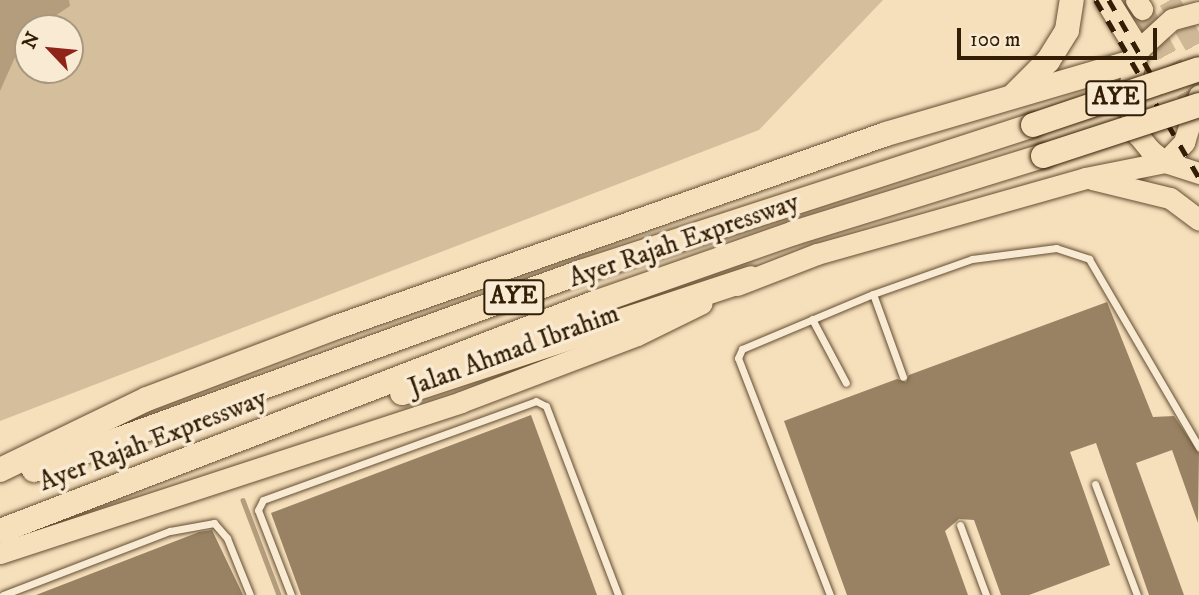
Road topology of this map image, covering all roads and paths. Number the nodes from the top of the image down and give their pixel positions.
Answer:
1 (1072, 0) edge
2 (1107, 0) edge
3 (1199, 12) edge
4 (1135, 56) junction
5 (1199, 69) edge
6 (1199, 95) edge
7 (1014, 96) junction
8 (1199, 105) edge
9 (1165, 162) junction
10 (1199, 173) edge
11 (1085, 178) junction
12 (1199, 220) edge
13 (751, 278) junction
14 (873, 294) junction
15 (812, 319) junction
16 (903, 377) dead end
17 (846, 383) dead end
18 (247, 438) junction
19 (1199, 447) edge
20 (0, 470) edge
21 (0, 481) edge
22 (1095, 484) dead end
23 (960, 525) dead end
24 (0, 531) edge
25 (0, 553) edge
26 (3, 595) edge
27 (250, 595) edge
28 (291, 595) edge
29 (618, 595) edge
30 (830, 595) edge
31 (986, 595) edge
32 (1137, 595) edge

1 - 7 highway
2 - 4 highway
3 - 4 main road
4 - 7 highway
4 - 9 main road
5 - 21 highway, Ayer Rajah Expressway / AYE, bridge
6 - 9 main road
7 - 20 highway
8 - 18 highway, Ayer Rajah Expressway / AYE, bridge
9 - 10 main road
9 - 11 main road, Jalan Ahmad Ibrahim
11 - 12 main road
11 - 13 main road, Jalan Ahmad Ibrahim
13 - 18 highway
13 - 25 main road, Jalan Ahmad Ibrahim
14 - 15 lane
14 - 16 lane
14 - 19 lane
15 - 17 lane
15 - 30 lane
18 - 24 highway, Ayer Rajah Expressway / AYE
22 - 32 lane
23 - 31 lane
26 - 27 lane
28 - 29 lane

